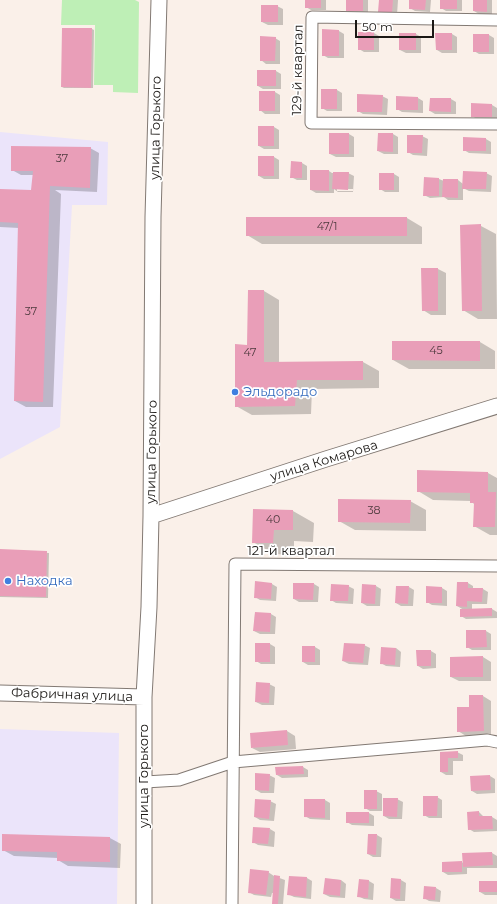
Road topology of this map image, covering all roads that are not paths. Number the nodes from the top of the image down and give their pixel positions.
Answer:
1 (159, 0) edge
2 (497, 20) edge
3 (497, 124) edge
4 (497, 406) edge
5 (151, 516) junction
6 (497, 566) edge
7 (0, 693) edge
8 (144, 697) junction
9 (497, 742) edge
10 (233, 762) junction
11 (145, 782) junction
12 (144, 904) edge
13 (232, 904) edge

1 - 5 main road, улица Горького
2 - 3 street, 129-й квартал
4 - 5 main road, улица Комарова
5 - 8 main road, улица Горького
6 - 10 street, 121-й квартал
7 - 8 main road, Фабричная улица
8 - 11 main road, улица Горького
9 - 10 street
10 - 11 street
10 - 13 street, 121-й квартал
11 - 12 main road, улица Горького

